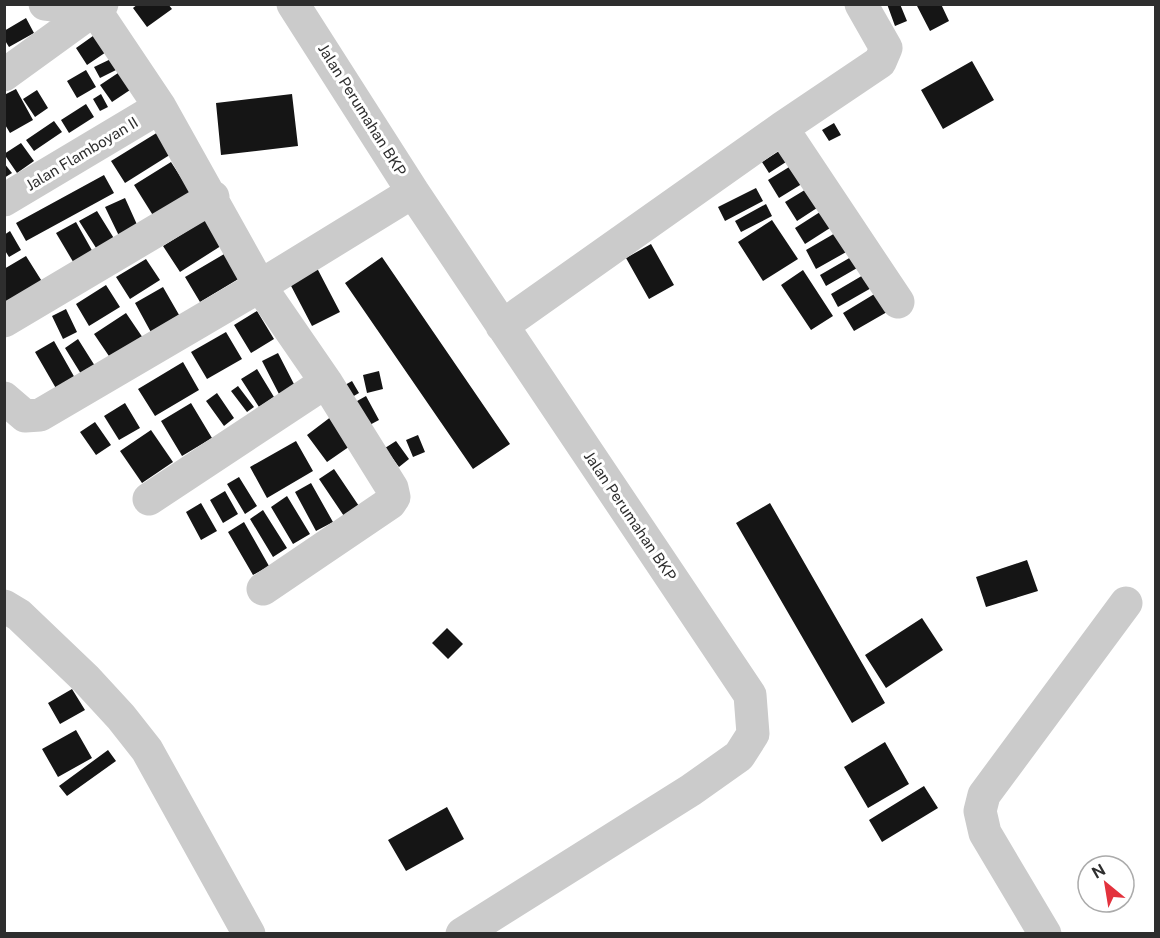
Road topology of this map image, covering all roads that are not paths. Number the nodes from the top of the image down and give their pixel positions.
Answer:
1 (45, 4) edge
2 (861, 4) edge
3 (295, 5) edge
4 (99, 7) edge
5 (4, 75) edge
6 (160, 107) junction
7 (782, 128) junction
8 (413, 192) junction
9 (213, 197) junction
10 (4, 200) edge
11 (260, 286) junction
12 (898, 302) dead end
13 (4, 321) edge
14 (502, 326) junction
15 (326, 382) junction
16 (4, 398) edge
17 (148, 499) dead end
18 (263, 589) dead end
19 (1126, 603) dead end
20 (4, 606) edge
21 (249, 933) edge
22 (462, 933) edge
23 (1046, 933) edge

1 - 4 street
2 - 7 street
3 - 8 street, Jalan Perumahan BKP
4 - 5 street
4 - 6 street
6 - 9 street
6 - 10 street, Jalan Flamboyan II
7 - 12 street
7 - 14 street
8 - 11 street
8 - 14 street, Jalan Perumahan BKP
9 - 11 street
9 - 13 street
11 - 15 street
11 - 16 street
14 - 22 street, Jalan Perumahan BKP
15 - 17 street
15 - 18 street
19 - 23 street
20 - 21 street

